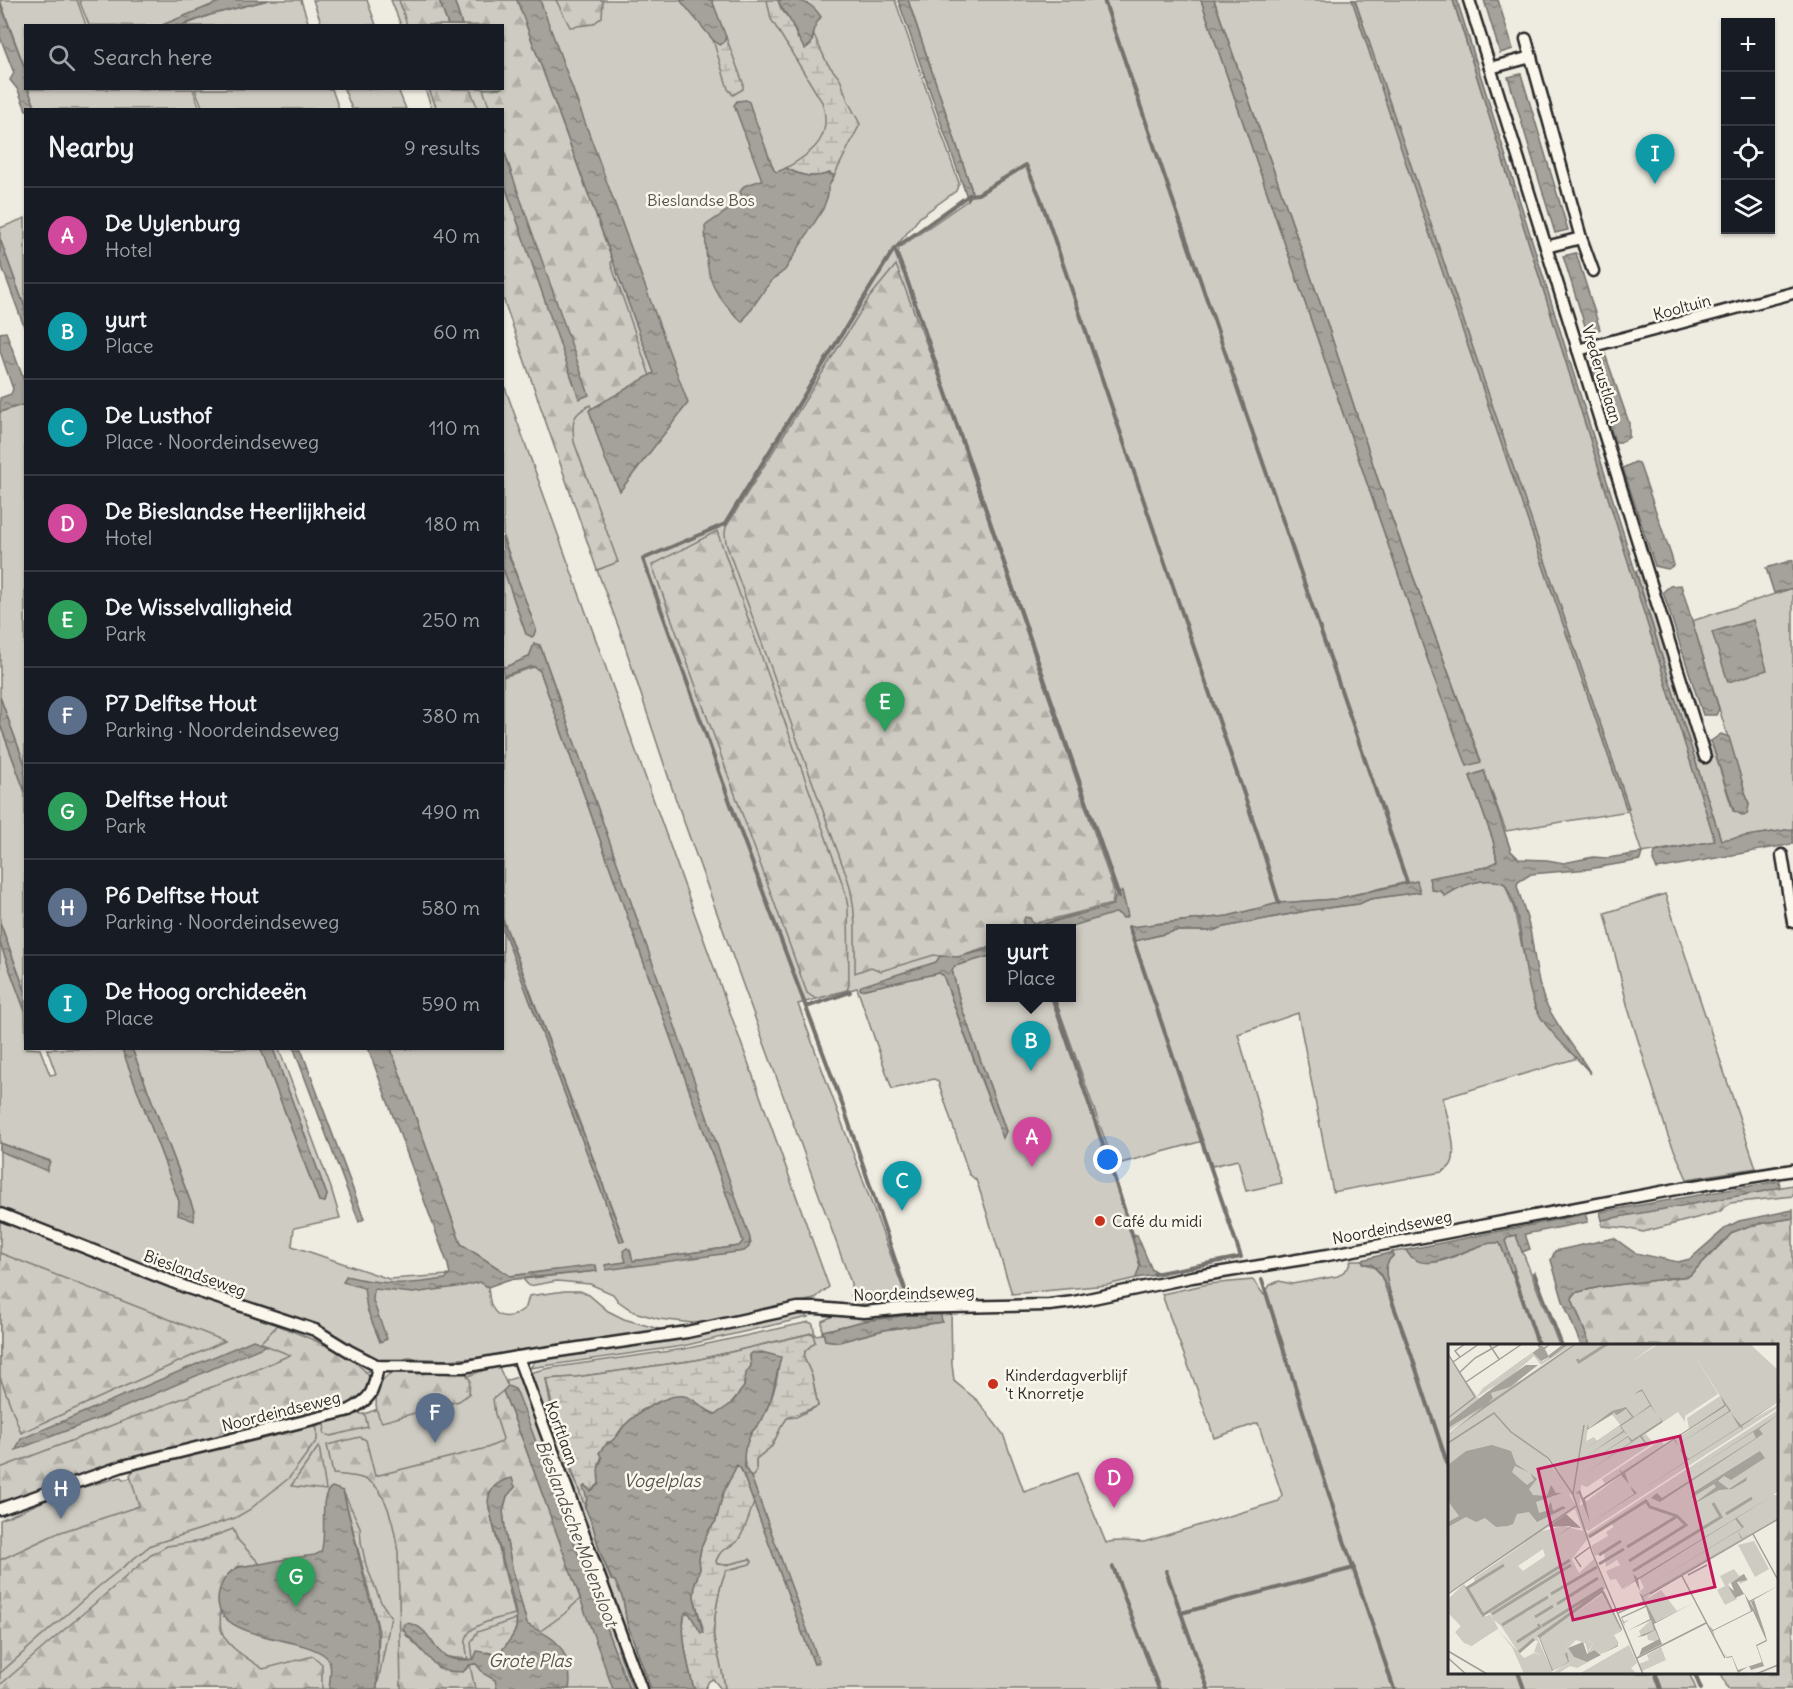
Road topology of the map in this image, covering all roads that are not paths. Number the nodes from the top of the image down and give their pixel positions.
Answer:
1 (1469, 0) edge
2 (1526, 39) dead end
3 (1531, 57) junction
4 (1490, 68) junction
5 (1581, 238) junction
6 (1546, 247) junction
7 (1593, 271) dead end
8 (1793, 293) edge
9 (1578, 350) junction
10 (1705, 758) dead end
11 (1782, 855) dead end
12 (1793, 922) edge
13 (1793, 1170) edge
14 (0, 1214) edge
15 (518, 1357) junction
16 (378, 1366) junction
17 (0, 1509) edge
18 (641, 1689) edge

1 - 4 street, Vrederustlaan
2 - 3 street
3 - 4 street
3 - 5 street
4 - 6 street, Vrederustlaan
5 - 6 street
5 - 7 street
6 - 9 street, Vrederustlaan
8 - 9 street, Kooltuin
9 - 10 street, Vrederustlaan
11 - 12 street
13 - 15 street, Noordeindseweg
14 - 16 street, Bieslandseweg
15 - 16 street, Noordeindseweg
15 - 18 street, Korftlaan
16 - 17 street, Noordeindseweg

